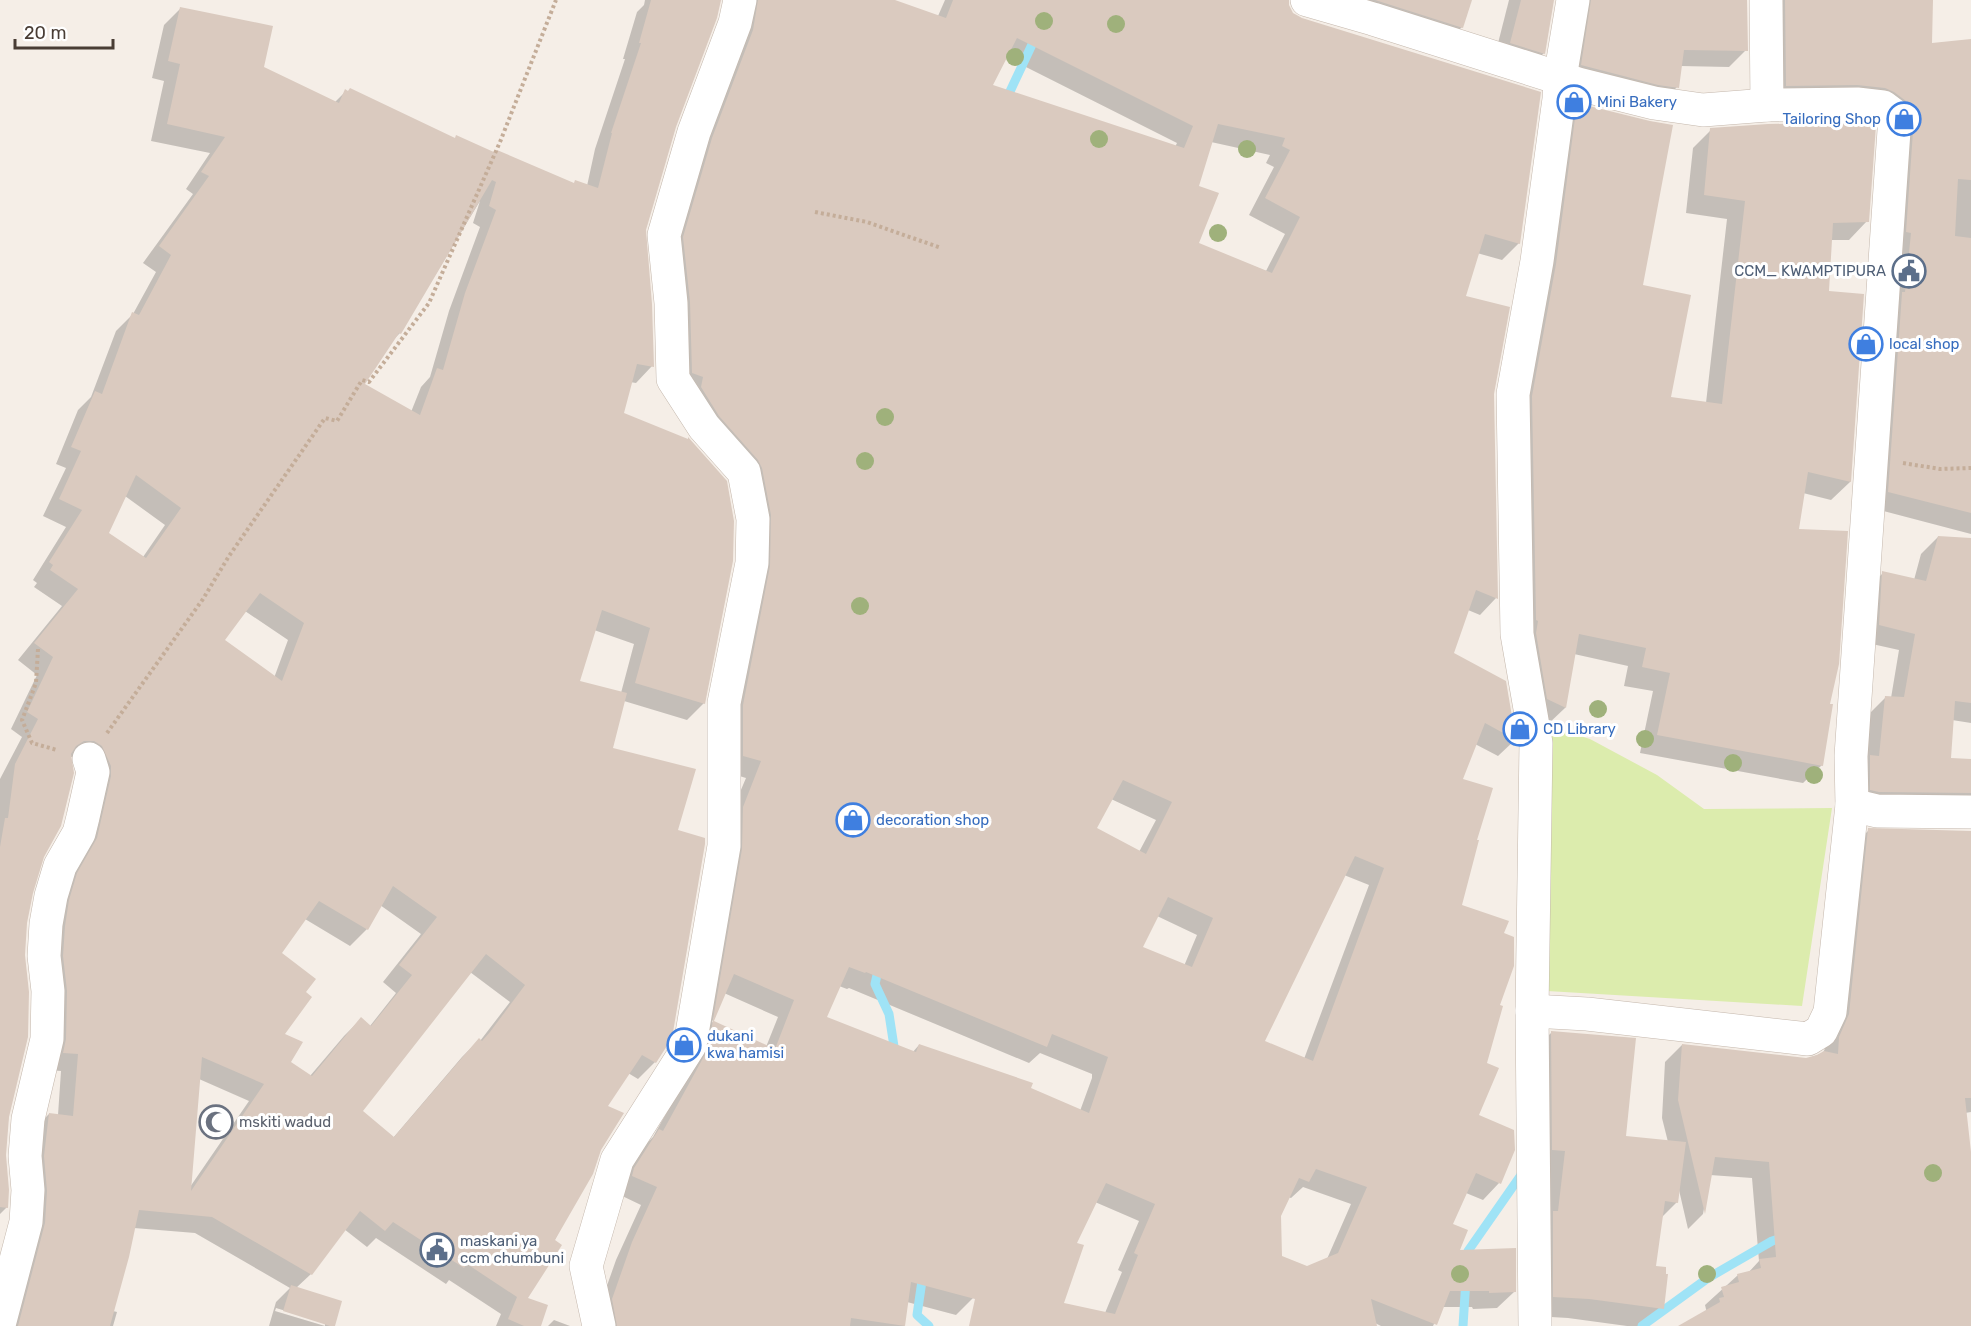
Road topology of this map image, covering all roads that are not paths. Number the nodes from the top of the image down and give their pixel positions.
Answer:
1 (740, 0) edge
2 (1307, 0) edge
3 (1573, 0) edge
4 (1766, 0) edge
5 (1560, 78) junction
6 (1767, 105) junction
7 (89, 759) road end
8 (1852, 805) junction
9 (1971, 812) edge
10 (1532, 1011) junction
11 (0, 1321) edge
12 (599, 1326) edge
13 (1535, 1326) edge

1 - 12 street
2 - 5 street
3 - 5 street
4 - 6 street
5 - 6 street
5 - 10 street
6 - 8 street
7 - 11 street
8 - 9 street
8 - 10 street
10 - 13 street

